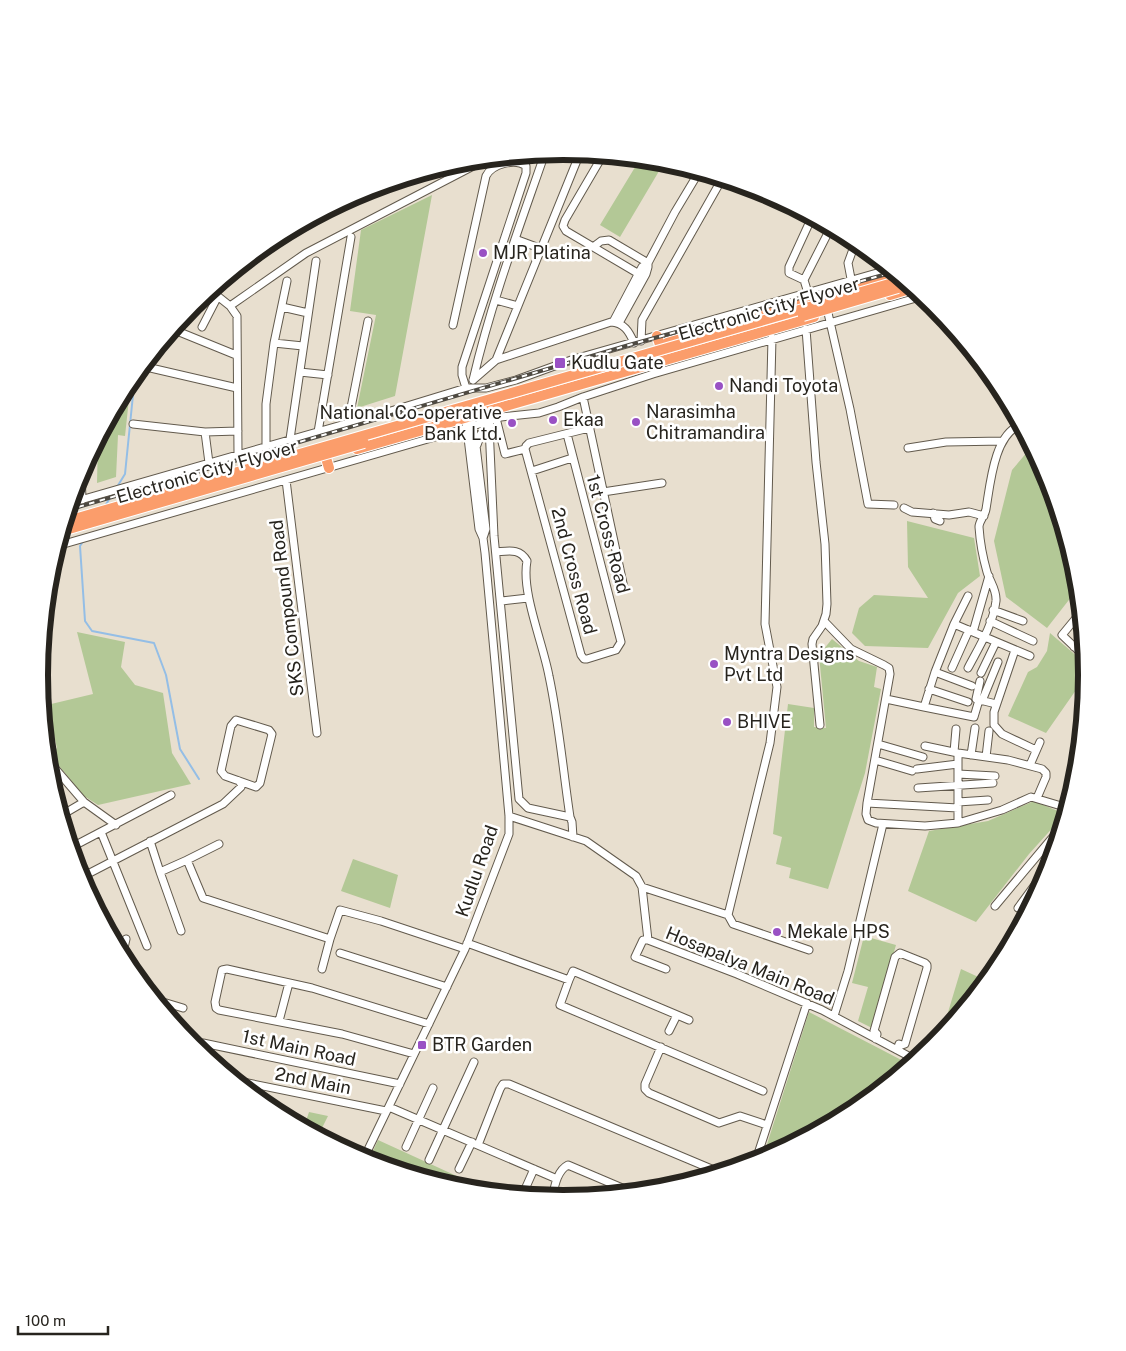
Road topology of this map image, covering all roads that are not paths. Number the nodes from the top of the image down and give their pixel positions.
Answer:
1 (577, 160) edge
2 (542, 161) edge
3 (599, 161) edge
4 (506, 163) edge
5 (507, 163) edge
6 (468, 169) edge
7 (695, 178) edge
8 (718, 186) dead end
9 (809, 223) edge
10 (828, 233) edge
11 (351, 237) dead end
12 (516, 239) junction
13 (593, 247) junction
14 (542, 249) junction
15 (853, 250) edge
16 (316, 262) dead end
17 (648, 263) junction
18 (883, 272) edge
19 (639, 274) junction
20 (890, 277) edge
21 (804, 280) junction
22 (287, 281) dead end
23 (896, 282) edge
24 (852, 284) junction
25 (902, 287) edge
26 (906, 290) edge
27 (808, 293) junction
28 (218, 296) joint
29 (914, 298) edge
30 (496, 300) junction
31 (230, 306) junction
32 (518, 306) junction
33 (282, 307) junction
34 (308, 313) junction
35 (828, 317) junction
36 (368, 321) dead end
37 (616, 322) junction
38 (453, 325) dead end
39 (202, 328) dead end
40 (806, 329) junction
41 (178, 332) edge
42 (772, 338) junction
43 (658, 341) junction
44 (638, 342) junction
45 (274, 343) junction
46 (303, 346) junction
47 (236, 355) junction
48 (496, 360) junction
49 (150, 368) edge
50 (300, 372) junction
51 (328, 375) junction
52 (473, 380) junction
53 (237, 388) junction
54 (466, 388) junction
55 (583, 397) junction
56 (465, 402) junction
57 (513, 416) junction
58 (469, 422) junction
59 (496, 422) junction
60 (348, 423) junction
61 (133, 424) dead end
62 (489, 426) junction
63 (589, 428) junction
64 (1014, 428) edge
65 (238, 431) junction
66 (206, 432) junction
67 (318, 432) junction
68 (567, 434) junction
69 (290, 439) junction
70 (1003, 441) junction
71 (266, 446) junction
72 (476, 446) junction
73 (908, 448) dead end
74 (525, 449) junction
75 (238, 454) junction
76 (572, 458) junction
77 (208, 463) junction
78 (328, 463) junction
79 (532, 471) junction
80 (286, 480) junction
81 (662, 483) dead end
82 (82, 492) edge
83 (603, 492) junction
84 (82, 500) junction
85 (78, 501) edge
86 (894, 505) dead end
87 (904, 508) dead end
88 (933, 513) junction
89 (73, 515) edge
90 (984, 516) junction
91 (72, 520) edge
92 (940, 521) dead end
93 (68, 531) edge
94 (68, 531) edge
95 (484, 540) junction
96 (495, 542) junction
97 (65, 544) edge
98 (496, 552) junction
99 (989, 576) junction
100 (624, 588) dead end
101 (968, 596) dead end
102 (528, 598) junction
103 (502, 601) junction
104 (993, 610) junction
105 (1075, 619) edge
106 (824, 621) junction
107 (990, 621) junction
108 (1023, 621) dead end
109 (954, 624) junction
110 (971, 631) junction
111 (984, 636) junction
112 (1033, 641) dead end
113 (621, 642) joint
114 (996, 642) junction
115 (1077, 644) edge
116 (1074, 647) junction
117 (1015, 650) junction
118 (1077, 650) edge
119 (1030, 656) dead end
120 (998, 662) dead end
121 (952, 668) dead end
122 (968, 668) dead end
123 (935, 672) junction
124 (981, 673) dead end
125 (980, 681) dead end
126 (972, 686) dead end
127 (929, 689) junction
128 (886, 699) junction
129 (980, 700) junction
130 (968, 702) dead end
131 (996, 704) junction
132 (924, 707) junction
133 (820, 725) dead end
134 (975, 728) dead end
135 (956, 729) dead end
136 (989, 732) dead end
137 (317, 733) dead end
138 (1040, 742) dead end
139 (878, 744) junction
140 (926, 746) dead end
141 (1036, 750) junction
142 (956, 753) junction
143 (971, 755) junction
144 (986, 757) junction
145 (923, 758) dead end
146 (875, 760) junction
147 (958, 764) junction
148 (1030, 765) junction
149 (56, 770) edge
150 (958, 774) junction
151 (239, 781) junction
152 (958, 785) junction
153 (918, 788) dead end
154 (171, 795) dead end
155 (1037, 798) junction
156 (988, 800) dead end
157 (84, 802) junction
158 (867, 803) junction
159 (958, 805) junction
160 (1062, 806) edge
161 (66, 812) edge
162 (509, 816) junction
163 (570, 817) junction
164 (958, 823) junction
165 (116, 824) junction
166 (883, 824) junction
167 (101, 832) junction
168 (573, 837) junction
169 (1052, 839) edge
170 (150, 841) junction
171 (220, 844) dead end
172 (76, 845) edge
173 (1044, 848) junction
174 (1047, 850) edge
175 (188, 860) junction
176 (112, 862) junction
177 (160, 872) junction
178 (88, 874) edge
179 (642, 887) junction
180 (1031, 890) edge
181 (995, 906) dead end
182 (1018, 908) dead end
183 (728, 915) junction
184 (181, 931) dead end
185 (126, 939) dead end
186 (330, 939) junction
187 (648, 940) junction
188 (124, 946) edge
189 (146, 946) dead end
190 (466, 946) junction
191 (809, 950) dead end
192 (340, 953) dead end
193 (322, 969) dead end
194 (666, 969) dead end
195 (569, 980) junction
196 (289, 983) junction
197 (447, 987) junction
198 (165, 1003) edge
199 (807, 1003) junction
200 (183, 1008) dead end
201 (677, 1015) junction
202 (834, 1016) junction
203 (689, 1020) dead end
204 (279, 1021) junction
205 (429, 1024) junction
206 (669, 1031) dead end
207 (876, 1039) junction
208 (203, 1044) edge
209 (661, 1047) junction
210 (897, 1050) junction
211 (414, 1054) junction
212 (910, 1057) edge
213 (474, 1062) dead end
214 (247, 1083) edge
215 (400, 1084) junction
216 (434, 1088) dead end
217 (763, 1091) dead end
218 (387, 1109) junction
219 (419, 1120) junction
220 (767, 1125) junction
221 (443, 1130) junction
222 (475, 1144) junction
223 (406, 1147) dead end
224 (367, 1152) edge
225 (758, 1153) edge
226 (429, 1160) dead end
227 (459, 1169) dead end
228 (534, 1169) junction
229 (711, 1169) edge
230 (557, 1179) junction
231 (622, 1188) edge
232 (525, 1190) edge
233 (553, 1191) edge

1 - 14 street
2 - 12 street
3 - 13 street
4 - 38 street
5 - 54 street
6 - 31 street
7 - 17 street
8 - 44 street
9 - 21 street
10 - 21 street
11 - 51 street
12 - 14 street
12 - 30 street
13 - 17 street
13 - 19 street
14 - 32 street
15 - 24 street
16 - 34 street
17 - 19 street
17 - 37 street
18 - 24 street
19 - 37 street
20 - 24 highway
21 - 27 street
22 - 33 street
23 - 91 highway, Electronic City Flyover, bridge
24 - 27 street
24 - 43 highway
25 - 93 highway, Electronic City Flyover, bridge
26 - 35 highway
27 - 43 street
28 - 31 street
28 - 39 street
29 - 35 street
30 - 32 street
30 - 52 street
31 - 47 street
32 - 48 street
33 - 34 street
33 - 45 street
34 - 46 street
35 - 40 street
35 - 58 highway
35 - 86 street
36 - 60 street
37 - 44 street
37 - 48 street
40 - 42 street
40 - 106 street
41 - 47 street
42 - 55 street
42 - 183 street
43 - 44 street
43 - 56 highway
44 - 54 street
45 - 46 street
45 - 71 street
46 - 50 street
47 - 53 street
48 - 52 street
49 - 53 street
50 - 51 street
50 - 69 street
51 - 67 street
52 - 54 street
53 - 65 street
54 - 60 street
55 - 57 street
55 - 63 street
56 - 58 street
56 - 89 highway
57 - 58 street
57 - 59 street
58 - 72 street, Kudlu Road
58 - 78 highway
58 - 95 street, Kudlu Road
59 - 62 street
59 - 74 street
60 - 67 street
61 - 66 street
62 - 72 street
62 - 96 street
63 - 68 street
63 - 83 street
64 - 70 street
65 - 66 street
65 - 75 street
66 - 77 street
67 - 69 street
68 - 74 street
68 - 76 street, 1st Cross Road
69 - 71 street
70 - 73 street
70 - 90 street
71 - 75 street
72 - 95 street, Kudlu Road
74 - 79 street, 2nd Cross Road
75 - 77 street
76 - 79 street
76 - 113 street, 1st Cross Road
77 - 84 street
78 - 80 street
78 - 94 highway
79 - 113 street, 2nd Cross Road
80 - 97 street
80 - 137 street, SKS Compound Road
81 - 83 street
82 - 84 street
83 - 100 street
84 - 85 street
87 - 88 street
88 - 90 street
88 - 92 street
90 - 99 street
95 - 96 street
95 - 162 street, Kudlu Road
96 - 98 street
98 - 102 street
98 - 103 street
99 - 104 street
99 - 110 street
101 - 109 street
102 - 103 street
102 - 163 street
103 - 163 street
104 - 107 street
104 - 108 street
105 - 116 street
106 - 128 street
106 - 133 street
107 - 111 street
107 - 112 street
109 - 110 street
109 - 123 street
110 - 111 street
110 - 121 street
111 - 114 street
111 - 122 street
114 - 117 street
114 - 124 street
115 - 116 street
116 - 118 street
117 - 119 street
117 - 131 street
120 - 129 street
123 - 126 street
123 - 127 street
125 - 129 street
127 - 130 street
127 - 132 street
128 - 132 street
128 - 139 street
129 - 131 street
129 - 132 street
131 - 141 street
134 - 143 street
135 - 142 street
136 - 144 street
138 - 141 street
139 - 145 street
139 - 146 street
140 - 142 street
141 - 148 street
142 - 143 street
142 - 147 street
143 - 144 street
144 - 148 street
146 - 147 street
146 - 158 street
147 - 150 street
148 - 155 street
149 - 157 street
150 - 152 street
150 - 152 street
151 - 151 street
151 - 170 street
152 - 153 street
152 - 159 street
154 - 165 street
155 - 160 street
155 - 164 street
156 - 159 street
157 - 161 street
157 - 165 street
158 - 159 street
158 - 166 street
159 - 164 street
162 - 168 street
162 - 190 street, Kudlu Road
163 - 168 street
164 - 166 street
165 - 167 street
166 - 202 street
167 - 172 street
167 - 176 street
168 - 179 street
169 - 173 street
170 - 176 street
170 - 177 street
171 - 175 street
173 - 174 street
173 - 181 street
175 - 177 street
175 - 186 street
176 - 178 street
176 - 189 street
177 - 184 street
179 - 183 street
179 - 187 street, Hosapalya Main Road
180 - 182 street
183 - 191 street
185 - 188 street
186 - 190 street
186 - 193 street
187 - 194 street
187 - 199 street, Hosapalya Main Road
190 - 195 street
190 - 197 street, Kudlu Road
192 - 197 street
195 - 201 street
195 - 209 street
196 - 204 street
196 - 204 street
196 - 205 street
197 - 205 street, Kudlu Road
198 - 200 street
199 - 202 street, Hosapalya Main Road
199 - 220 street
201 - 203 street
201 - 206 street
202 - 207 street, Hosapalya Main Road
204 - 211 street
205 - 211 street, Kudlu Road
207 - 210 street, Hosapalya Main Road
207 - 210 street
208 - 215 street, 1st Main Road
209 - 217 street
209 - 220 street
210 - 212 street, Hosapalya Main Road
211 - 215 street, Kudlu Road
213 - 221 street
214 - 218 street, 2nd Main
215 - 218 street, Kudlu Road
216 - 219 street
218 - 219 street, 2nd Main
218 - 224 street, Kudlu Road
219 - 221 street, 2nd Main
219 - 223 street
220 - 225 street
221 - 222 street, 2nd Main
221 - 226 street
222 - 227 street
222 - 228 street, 2nd Main
222 - 229 street
228 - 230 street, 2nd Main
228 - 232 street
230 - 231 street
230 - 233 street

